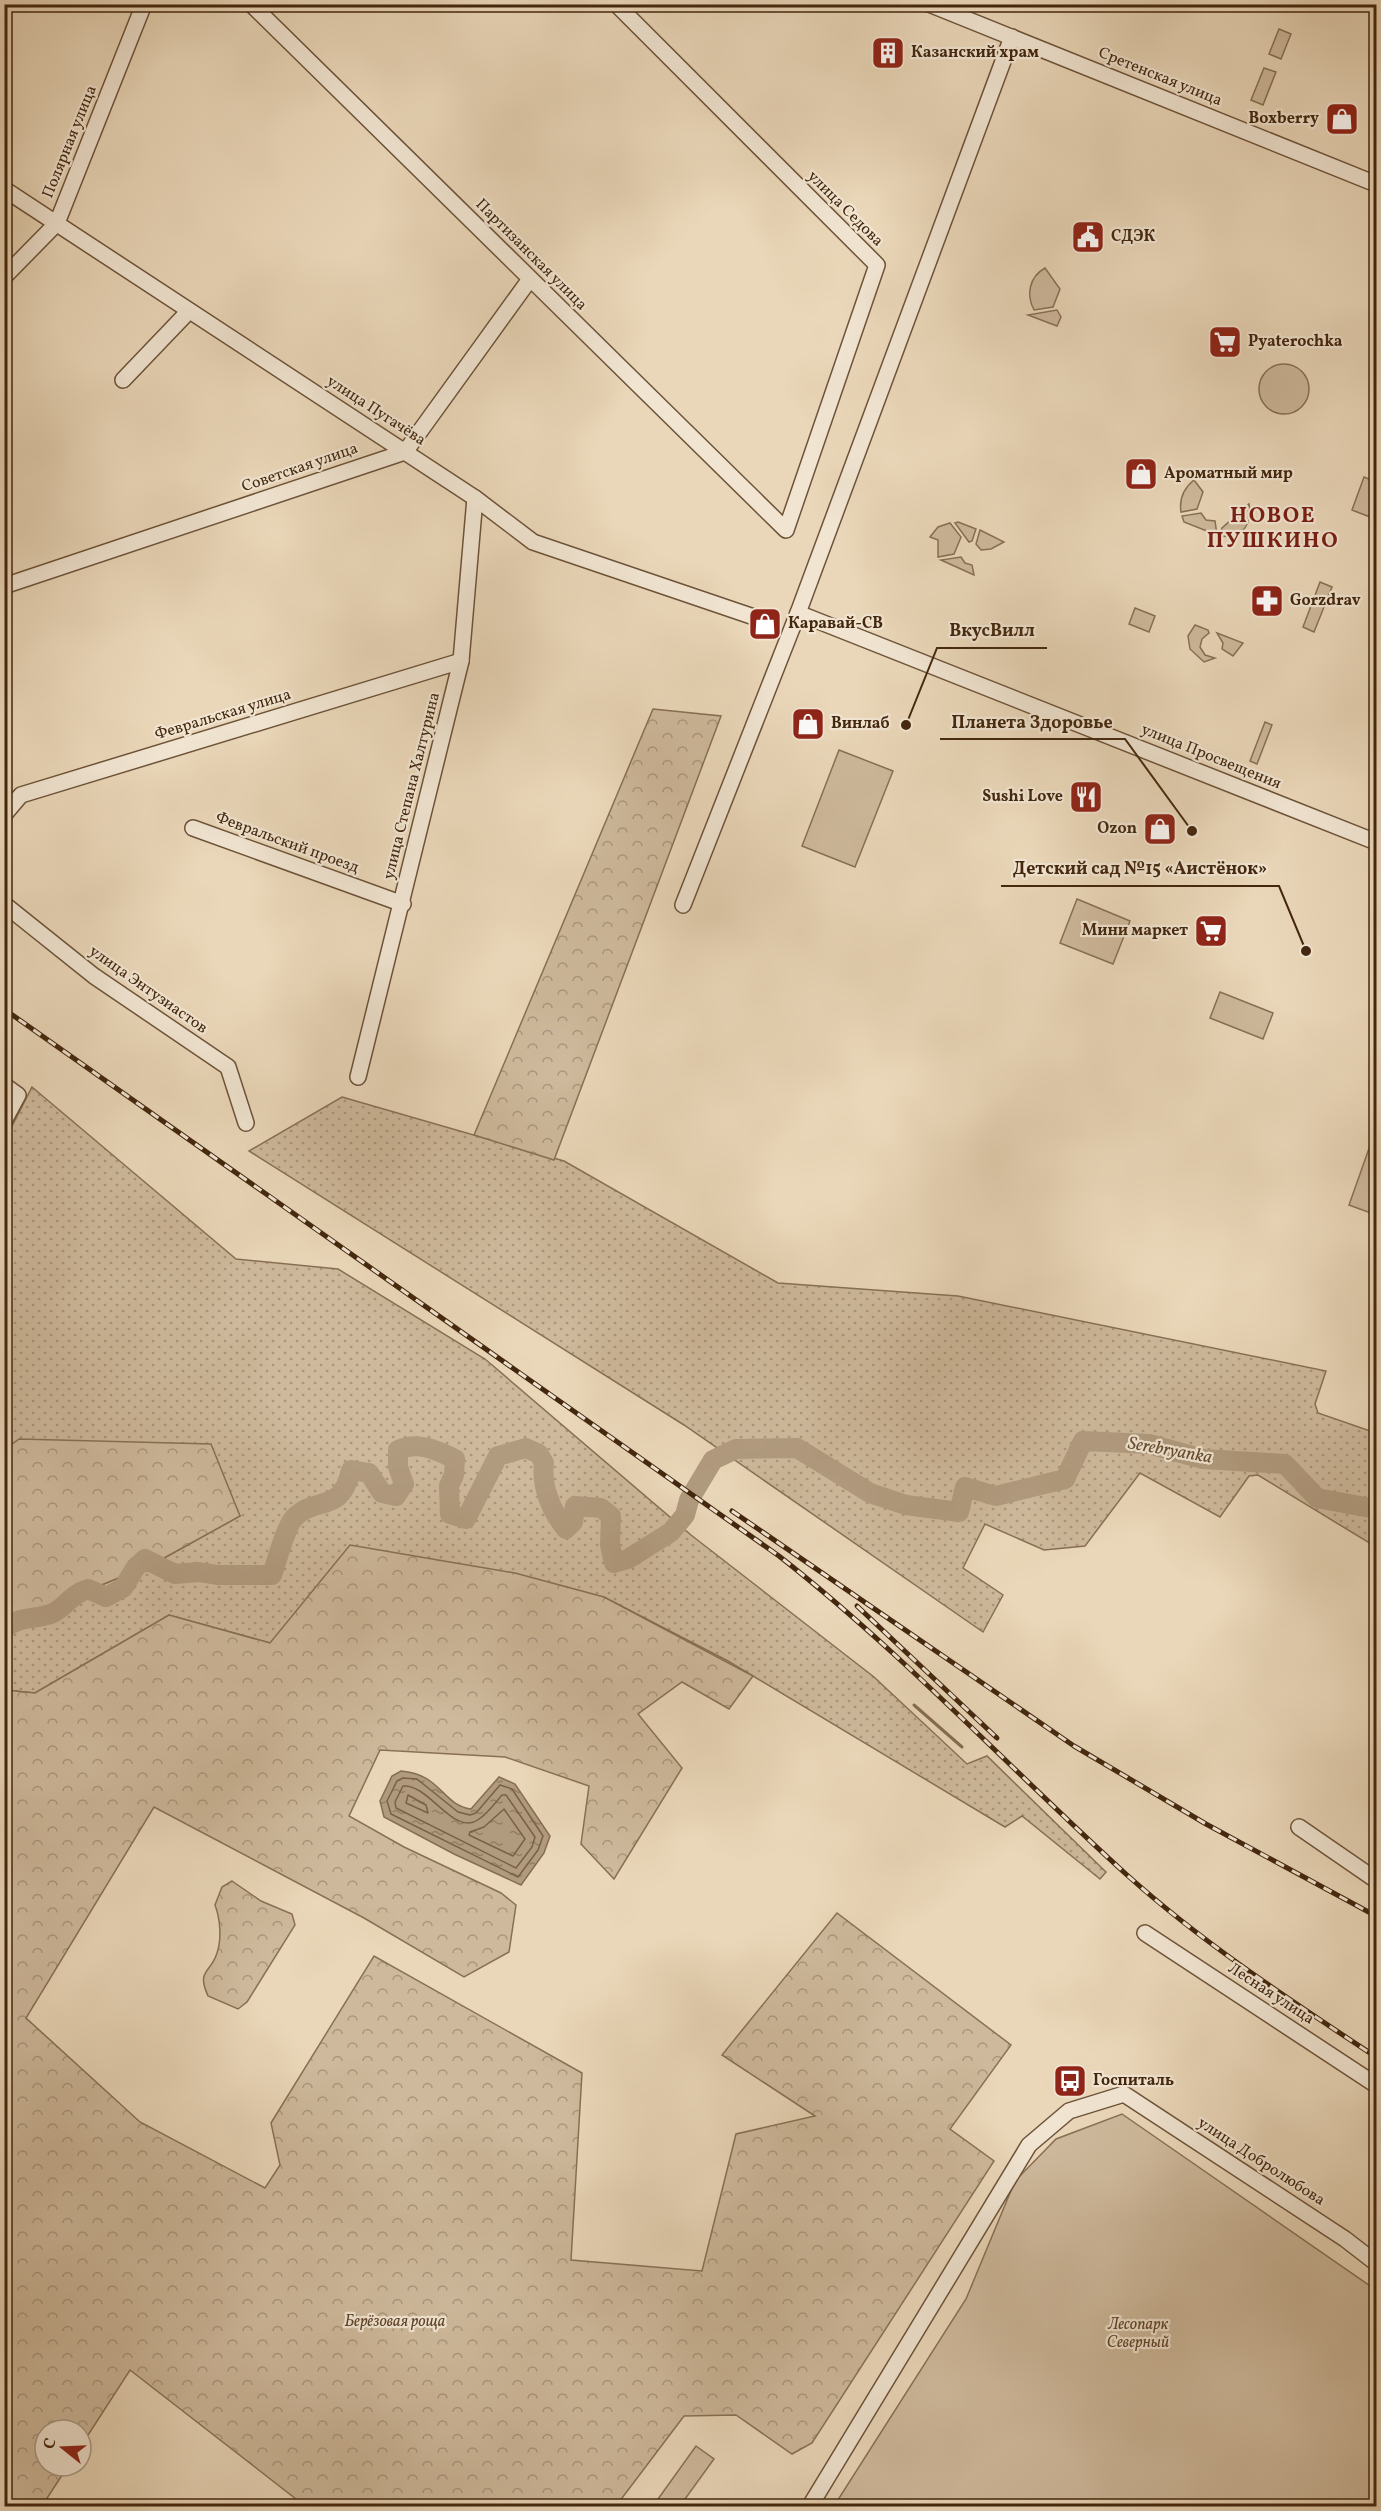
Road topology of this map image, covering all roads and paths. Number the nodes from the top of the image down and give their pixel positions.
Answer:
1 (144, 4) edge
2 (251, 4) edge
3 (616, 4) edge
4 (930, 4) edge
5 (1012, 37) junction
6 (1377, 184) edge
7 (4, 189) edge
8 (57, 223) junction
9 (4, 277) edge
10 (530, 279) junction
11 (189, 311) junction
12 (123, 380) dead end
13 (405, 452) junction
14 (475, 498) junction
15 (786, 530) joint
16 (4, 586) edge
17 (798, 613) junction
18 (751, 616) dead end
19 (461, 661) junction
20 (4, 815) edge
21 (193, 828) dead end
22 (1377, 842) edge
23 (4, 904) edge
24 (403, 904) junction
25 (683, 905) dead end
26 (358, 1077) dead end
27 (4, 1085) edge
28 (4, 1121) edge
29 (246, 1123) dead end
30 (1299, 1827) dead end
31 (1377, 1880) edge
32 (1145, 1933) dead end
33 (1377, 2085) edge
34 (1377, 2263) edge
35 (810, 2506) edge

1 - 8 street, Полярная улица
2 - 10 street, Партизанская улица
3 - 15 street, улица Седова
4 - 5 street, Сретенская улица
5 - 6 street, Сретенская улица
5 - 17 street
7 - 8 street, улица Пугачёва
8 - 9 street, Полярная улица
8 - 11 street, улица Пугачёва
10 - 13 street
10 - 15 street, Партизанская улица
11 - 12 street
11 - 13 street, улица Пугачёва
13 - 14 street, улица Пугачёва
13 - 16 street, Советская улица
14 - 18 street, улица Пугачёва
14 - 19 street, улица Степана Халтурина
17 - 22 street, улица Просвещения
17 - 25 street
19 - 20 street, Февральская улица
19 - 24 street, улица Степана Халтурина
21 - 24 street, Февральский проезд
23 - 29 street, улица Энтузиастов
24 - 26 street, улица Степана Халтурина
27 - 28 street
30 - 31 street
32 - 33 street, Лесная улица
34 - 35 street, улица Добролюбова

